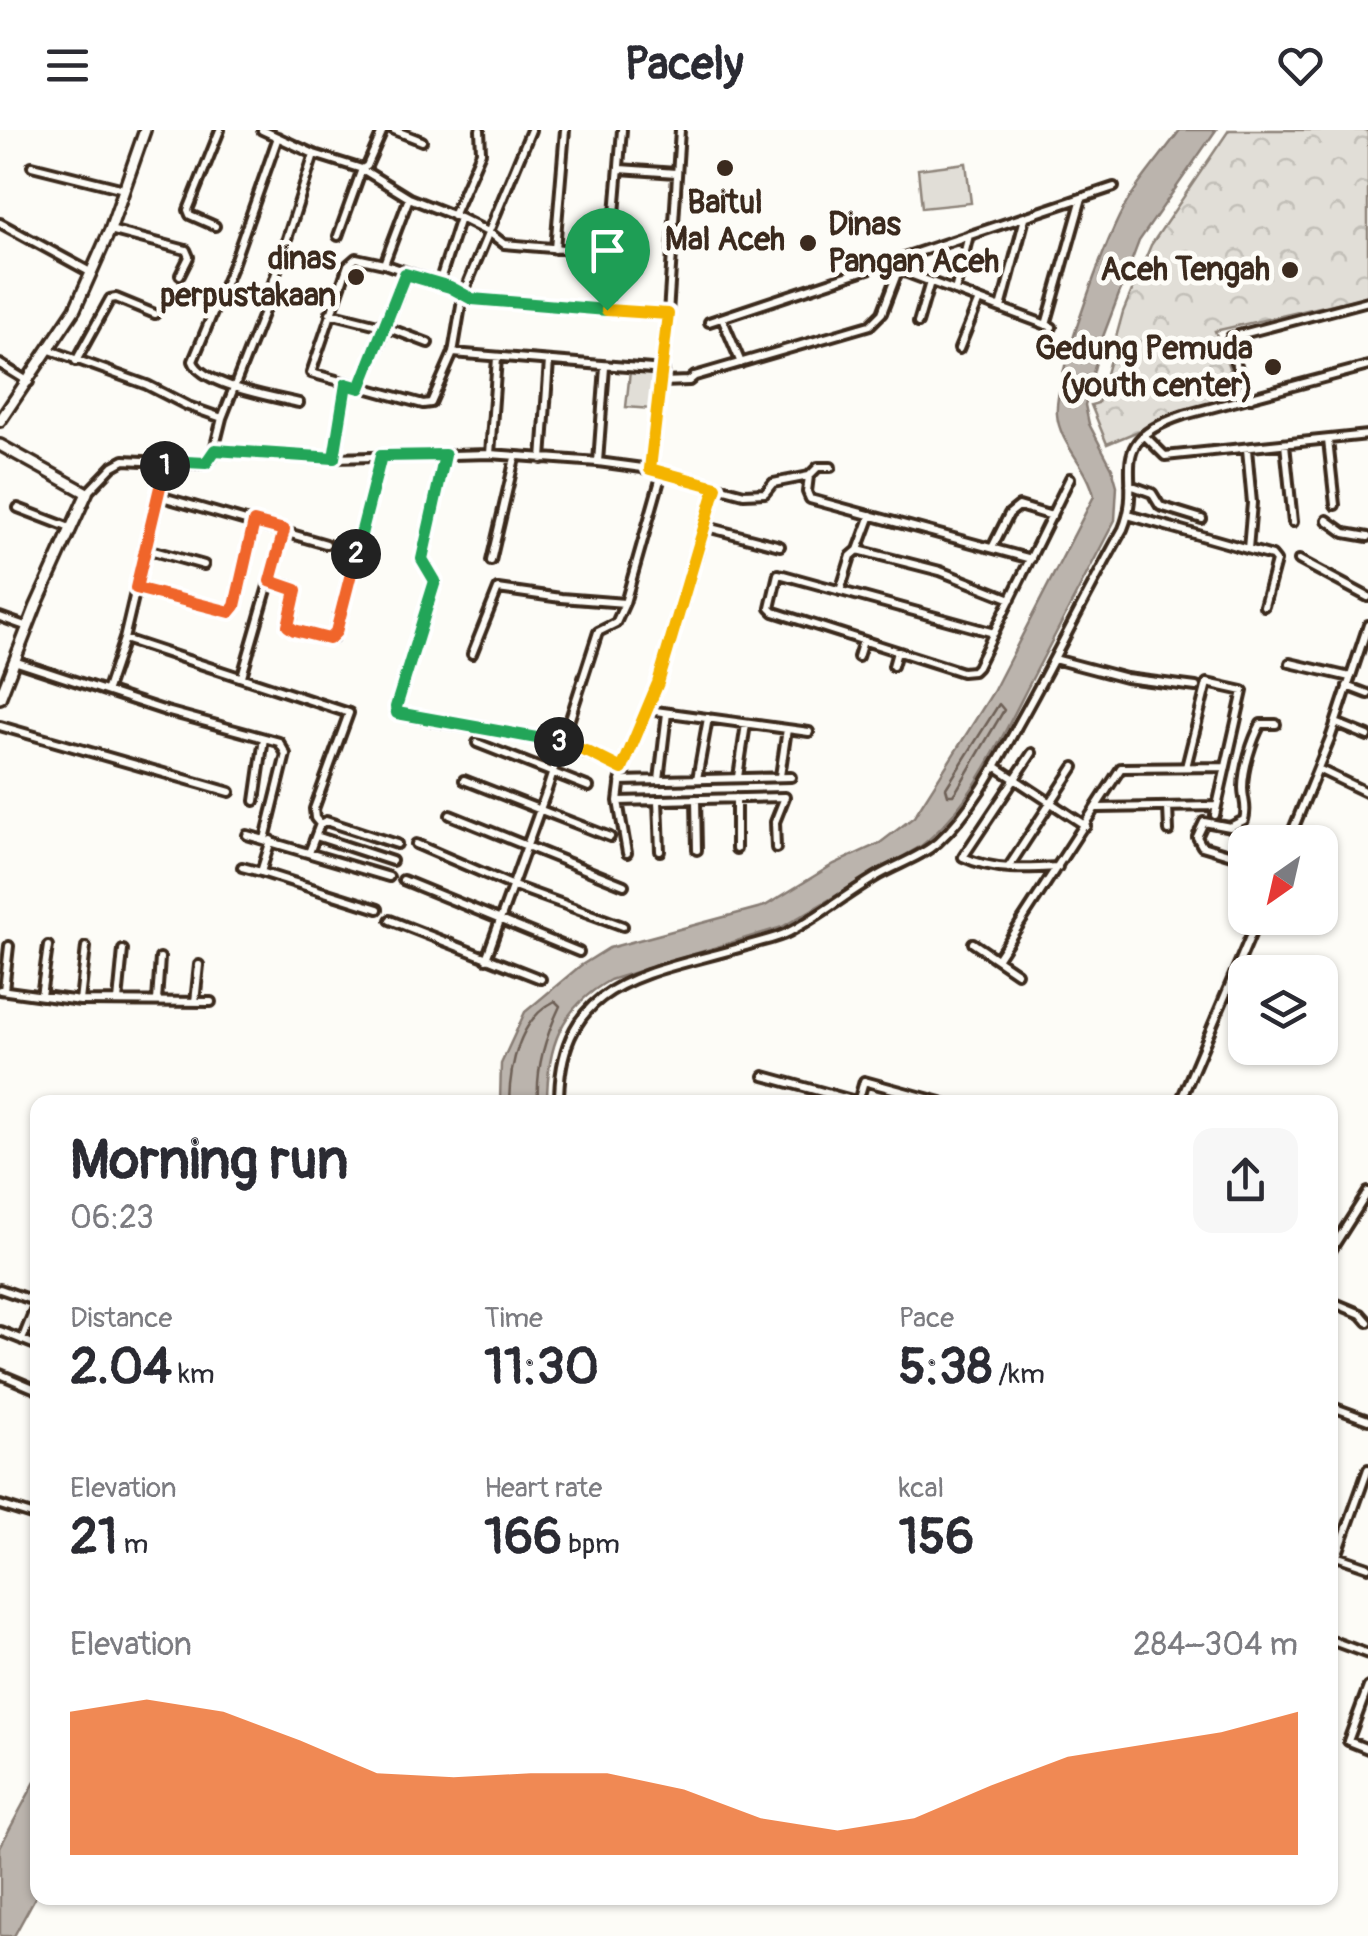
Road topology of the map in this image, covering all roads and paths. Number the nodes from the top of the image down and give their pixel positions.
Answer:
1 (145, 130) edge
2 (220, 130) edge
3 (262, 130) edge
4 (383, 130) edge
5 (394, 130) edge
6 (480, 130) edge
7 (531, 130) edge
8 (565, 130) edge
9 (622, 130) edge
10 (680, 130) edge
11 (278, 137) junction
12 (422, 141) dead end
13 (314, 154) junction
14 (32, 166) dead end
15 (362, 169) junction
16 (620, 169) junction
17 (676, 173) junction
18 (1114, 188) dead end
19 (124, 189) junction
20 (409, 198) junction
21 (1082, 198) junction
22 (1026, 216) junction
23 (456, 217) junction
24 (0, 223) edge
25 (215, 226) dead end
26 (110, 230) junction
27 (490, 233) junction
28 (969, 235) junction
29 (338, 236) dead end
30 (555, 250) junction
31 (611, 253) junction
32 (904, 257) junction
33 (384, 264) junction
34 (899, 270) junction
35 (90, 272) junction
36 (405, 274) junction
37 (180, 275) dead end
38 (930, 282) junction
39 (438, 283) junction
40 (955, 291) junction
41 (464, 294) junction
42 (979, 300) junction
43 (1368, 301) edge
44 (1001, 308) junction
45 (607, 310) junction
46 (330, 313) junction
47 (155, 314) dead end
48 (668, 314) junction
49 (722, 318) junction
50 (709, 322) dead end
51 (918, 323) dead end
52 (386, 328) junction
53 (428, 343) dead end
54 (50, 350) junction
55 (959, 350) dead end
56 (452, 353) junction
57 (497, 358) junction
58 (76, 361) junction
59 (549, 361) junction
60 (741, 363) junction
61 (0, 364) edge
62 (605, 366) junction
63 (1368, 366) edge
64 (664, 370) junction
65 (29, 382) junction
66 (662, 382) junction
67 (346, 384) junction
68 (233, 386) junction
69 (360, 388) junction
70 (1252, 398) junction
71 (299, 403) dead end
72 (222, 418) junction
73 (0, 420) edge
74 (1144, 435) junction
75 (1368, 435) edge
76 (1328, 440) junction
77 (1285, 444) junction
78 (0, 445) edge
79 (1247, 449) junction
80 (215, 450) junction
81 (490, 454) junction
82 (445, 455) junction
83 (381, 456) junction
84 (334, 458) junction
85 (515, 458) junction
86 (542, 460) junction
87 (166, 461) junction
88 (598, 462) junction
89 (831, 467) dead end
90 (650, 469) junction
91 (662, 473) junction
92 (809, 476) junction
93 (1070, 478) dead end
94 (1130, 485) junction
95 (716, 487) junction
96 (87, 493) junction
97 (159, 496) junction
98 (1335, 504) dead end
99 (18, 508) dead end
100 (871, 514) junction
101 (1128, 515) junction
102 (1052, 516) junction
103 (1202, 519) dead end
104 (1328, 520) dead end
105 (254, 522) junction
106 (1292, 522) dead end
107 (703, 526) junction
108 (70, 528) junction
109 (284, 530) junction
110 (1368, 537) edge
111 (326, 544) dead end
112 (780, 546) dead end
113 (992, 548) junction
114 (146, 549) junction
115 (1248, 549) junction
116 (858, 550) junction
117 (1030, 560) junction
118 (1299, 560) dead end
119 (491, 561) dead end
120 (204, 565) dead end
121 (270, 581) junction
122 (136, 588) junction
123 (840, 590) junction
124 (1368, 596) edge
125 (1011, 598) junction
126 (625, 603) junction
127 (1264, 606) dead end
128 (0, 617) edge
129 (1368, 625) edge
130 (28, 627) junction
131 (994, 633) junction
132 (124, 640) junction
133 (863, 640) junction
134 (897, 652) junction
135 (472, 654) dead end
136 (858, 657) dead end
137 (1054, 659) junction
138 (14, 661) junction
139 (1290, 664) dead end
140 (893, 666) dead end
141 (242, 676) junction
142 (1350, 677) junction
143 (4, 679) edge
144 (1347, 686) junction
145 (1196, 687) dead end
146 (107, 688) junction
147 (1368, 694) edge
148 (0, 698) edge
149 (648, 710) junction
150 (667, 713) junction
151 (708, 718) junction
152 (1336, 723) junction
153 (746, 724) junction
154 (1276, 724) dead end
155 (0, 726) edge
156 (787, 729) junction
157 (810, 732) dead end
158 (1368, 736) edge
159 (264, 738) junction
160 (560, 742) junction
161 (477, 743) dead end
162 (1032, 753) dead end
163 (995, 766) junction
164 (1074, 767) dead end
165 (1186, 767) junction
166 (1226, 767) junction
167 (1318, 768) junction
168 (622, 769) junction
169 (552, 773) junction
170 (780, 776) junction
171 (791, 776) dead end
172 (738, 777) junction
173 (697, 778) junction
174 (1015, 779) junction
175 (464, 780) dead end
176 (658, 780) junction
177 (620, 782) junction
178 (589, 787) dead end
179 (230, 792) dead end
180 (1368, 794) edge
181 (736, 798) junction
182 (696, 799) junction
183 (618, 800) junction
184 (658, 800) junction
185 (255, 801) dead end
186 (1050, 802) junction
187 (1216, 806) junction
188 (1168, 807) junction
189 (1097, 808) junction
190 (539, 810) junction
191 (450, 815) dead end
192 (1214, 816) dead end
193 (320, 824) junction
194 (1234, 825) edge
195 (1295, 825) edge
196 (1086, 826) junction
197 (1228, 827) edge
198 (1170, 831) dead end
199 (247, 835) dead end
200 (316, 836) junction
201 (610, 837) dead end
202 (268, 840) junction
203 (397, 844) dead end
204 (416, 844) dead end
205 (525, 847) junction
206 (776, 848) dead end
207 (736, 849) dead end
208 (660, 850) dead end
209 (697, 850) dead end
210 (627, 852) dead end
211 (309, 853) junction
212 (1228, 854) edge
213 (392, 861) dead end
214 (242, 867) dead end
215 (1058, 867) junction
216 (1008, 868) junction
217 (261, 872) junction
218 (389, 876) dead end
219 (403, 880) dead end
220 (510, 884) junction
221 (624, 885) dead end
222 (378, 909) dead end
223 (390, 920) dead end
224 (499, 920) junction
225 (623, 926) dead end
226 (1251, 935) edge
227 (973, 943) dead end
228 (10, 946) dead end
229 (48, 946) dead end
230 (86, 947) dead end
231 (123, 950) dead end
232 (580, 952) dead end
233 (160, 958) dead end
234 (486, 959) junction
235 (996, 960) junction
236 (199, 964) dead end
237 (1017, 973) dead end
238 (541, 979) dead end
239 (2, 990) edge
240 (41, 996) junction
241 (118, 1001) junction
242 (157, 1001) junction
243 (80, 1002) junction
244 (196, 1002) junction
245 (211, 1002) dead end
246 (764, 1076) dead end
247 (559, 1095) edge
248 (833, 1095) edge
249 (861, 1095) edge
250 (915, 1095) edge
251 (1183, 1095) edge
252 (1368, 1192) edge
253 (1338, 1239) edge
254 (0, 1289) edge
255 (30, 1299) edge
256 (1338, 1304) edge
257 (30, 1319) edge
258 (1368, 1322) edge
259 (0, 1330) edge
260 (22, 1340) junction
261 (30, 1343) edge
262 (0, 1374) edge
263 (30, 1387) edge
264 (1338, 1409) edge
265 (1368, 1420) edge
266 (1368, 1470) edge
267 (0, 1505) edge
268 (30, 1514) edge
269 (1338, 1545) edge
270 (1338, 1556) edge
271 (1368, 1566) edge
272 (1338, 1643) edge
273 (1368, 1654) edge
274 (1368, 1687) edge
275 (1366, 1700) edge
276 (1368, 1749) edge

1 - 19 street
2 - 25 street
3 - 11 street
4 - 15 street
5 - 12 street
6 - 23 street
7 - 27 street
8 - 30 street
9 - 16 street
10 - 17 street
11 - 13 street
11 - 68 street
13 - 15 street
13 - 68 street
14 - 19 street
15 - 20 street
15 - 29 street
16 - 17 street
16 - 31 street
17 - 48 street
18 - 21 street
19 - 26 street
20 - 23 street
20 - 33 street
21 - 22 street
21 - 44 street
22 - 28 street
22 - 44 street
23 - 27 street
23 - 39 street
24 - 35 street
26 - 35 street
26 - 37 street
27 - 30 street
27 - 41 street
28 - 32 street
28 - 40 street
30 - 31 street
31 - 45 street
32 - 34 street
32 - 49 street
33 - 36 street
33 - 46 street
34 - 38 street
34 - 60 street
35 - 54 street
36 - 39 street
36 - 52 street
38 - 40 street
38 - 51 street
39 - 41 street
40 - 42 street
41 - 45 street
41 - 56 street
42 - 44 street
42 - 55 street
43 - 70 street
45 - 48 street
46 - 52 street
46 - 67 street
47 - 58 street
48 - 64 street
49 - 50 street
49 - 60 street
52 - 53 street
52 - 69 street
54 - 58 street
54 - 65 street
56 - 57 street
56 - 69 street
57 - 59 street
57 - 81 street
58 - 72 street
59 - 62 street
59 - 86 street
60 - 66 street
61 - 65 street
62 - 64 street
62 - 88 street
63 - 70 street
64 - 66 street
65 - 73 street
66 - 90 street
67 - 69 street
67 - 84 street
68 - 71 street
68 - 72 street
70 - 74 street
72 - 80 street
74 - 79 street
74 - 94 street
75 - 76 street
76 - 77 street
76 - 98 street
77 - 79 street
77 - 106 street
78 - 96 street
79 - 115 street
80 - 84 street
80 - 87 street
81 - 82 street
81 - 85 street
82 - 83 street
82 - 160 street
83 - 84 street
83 - 121 street
85 - 86 street
85 - 119 street
86 - 88 street
87 - 96 street
87 - 97 street
88 - 90 street
89 - 92 street
90 - 91 street
91 - 95 street
91 - 126 street
92 - 95 street
92 - 100 street
93 - 102 street
94 - 101 street
94 - 103 street
95 - 107 street
96 - 108 street
97 - 105 street
97 - 114 street
99 - 108 street
100 - 113 street
100 - 116 street
101 - 115 street
101 - 137 street
102 - 113 street
102 - 117 street
104 - 110 street
105 - 109 street
105 - 122 street
107 - 112 street
107 - 149 street
108 - 130 street
109 - 111 street
109 - 121 street
113 - 117 street
114 - 120 street
114 - 122 street
115 - 127 street
116 - 123 street
116 - 125 street
117 - 125 street
118 - 124 street
121 - 141 street
122 - 132 street
123 - 131 street
123 - 133 street
125 - 131 street
126 - 135 street
126 - 160 street
128 - 130 street
129 - 142 street
130 - 138 street
131 - 134 street
132 - 141 street
132 - 146 street
133 - 134 street
133 - 136 street
134 - 140 street
137 - 145 street
137 - 163 street
138 - 143 street
138 - 146 street
139 - 142 street
141 - 193 street
142 - 144 street
143 - 148 street
144 - 147 street
144 - 152 street
146 - 159 street
149 - 150 street
149 - 168 street
150 - 151 street
150 - 176 street
151 - 153 street
151 - 173 street
152 - 158 street
152 - 167 street
153 - 156 street
153 - 172 street
154 - 194 street
155 - 179 street
156 - 157 street
156 - 170 street
159 - 185 street
159 - 202 street
160 - 168 street
160 - 169 street
161 - 169 street
162 - 174 street
163 - 174 street
163 - 247 street
164 - 186 street
165 - 166 street
165 - 166 street
165 - 189 street
166 - 187 street
167 - 180 street
167 - 195 street
168 - 177 street
169 - 178 street
169 - 190 street
170 - 171 street
170 - 172 street
172 - 173 street
173 - 176 street
174 - 186 street
174 - 216 street
175 - 190 street
176 - 177 street
177 - 183 street
181 - 182 street
181 - 206 street
181 - 207 street
182 - 184 street
182 - 209 street
183 - 184 street
183 - 210 street
184 - 208 street
186 - 196 street
186 - 216 street
187 - 188 street
187 - 192 street
188 - 189 street
188 - 198 street
189 - 196 street
190 - 201 street
190 - 205 street
191 - 205 street
193 - 200 street
193 - 203 street
196 - 215 street
197 - 212 street
199 - 202 street
200 - 211 street
200 - 213 street
202 - 211 street
202 - 217 street
204 - 220 street
205 - 220 street
205 - 221 street
211 - 218 street
214 - 217 street
215 - 216 street
215 - 235 street
217 - 222 street
219 - 224 street
220 - 224 street
220 - 225 street
223 - 234 street
224 - 232 street
224 - 234 street
226 - 251 street
227 - 235 street
228 - 239 street
229 - 240 street
230 - 243 street
231 - 241 street
233 - 242 street
234 - 238 street
235 - 237 street
236 - 244 street
239 - 240 street
240 - 243 street
241 - 242 street
241 - 243 street
242 - 244 street
244 - 245 street
246 - 248 street
249 - 250 street
252 - 253 street
254 - 255 street
256 - 258 street
257 - 260 street
259 - 260 street
260 - 261 street
262 - 263 street
264 - 265 street
266 - 269 street
267 - 268 street
270 - 271 street
272 - 273 street
274 - 275 street
275 - 276 street

